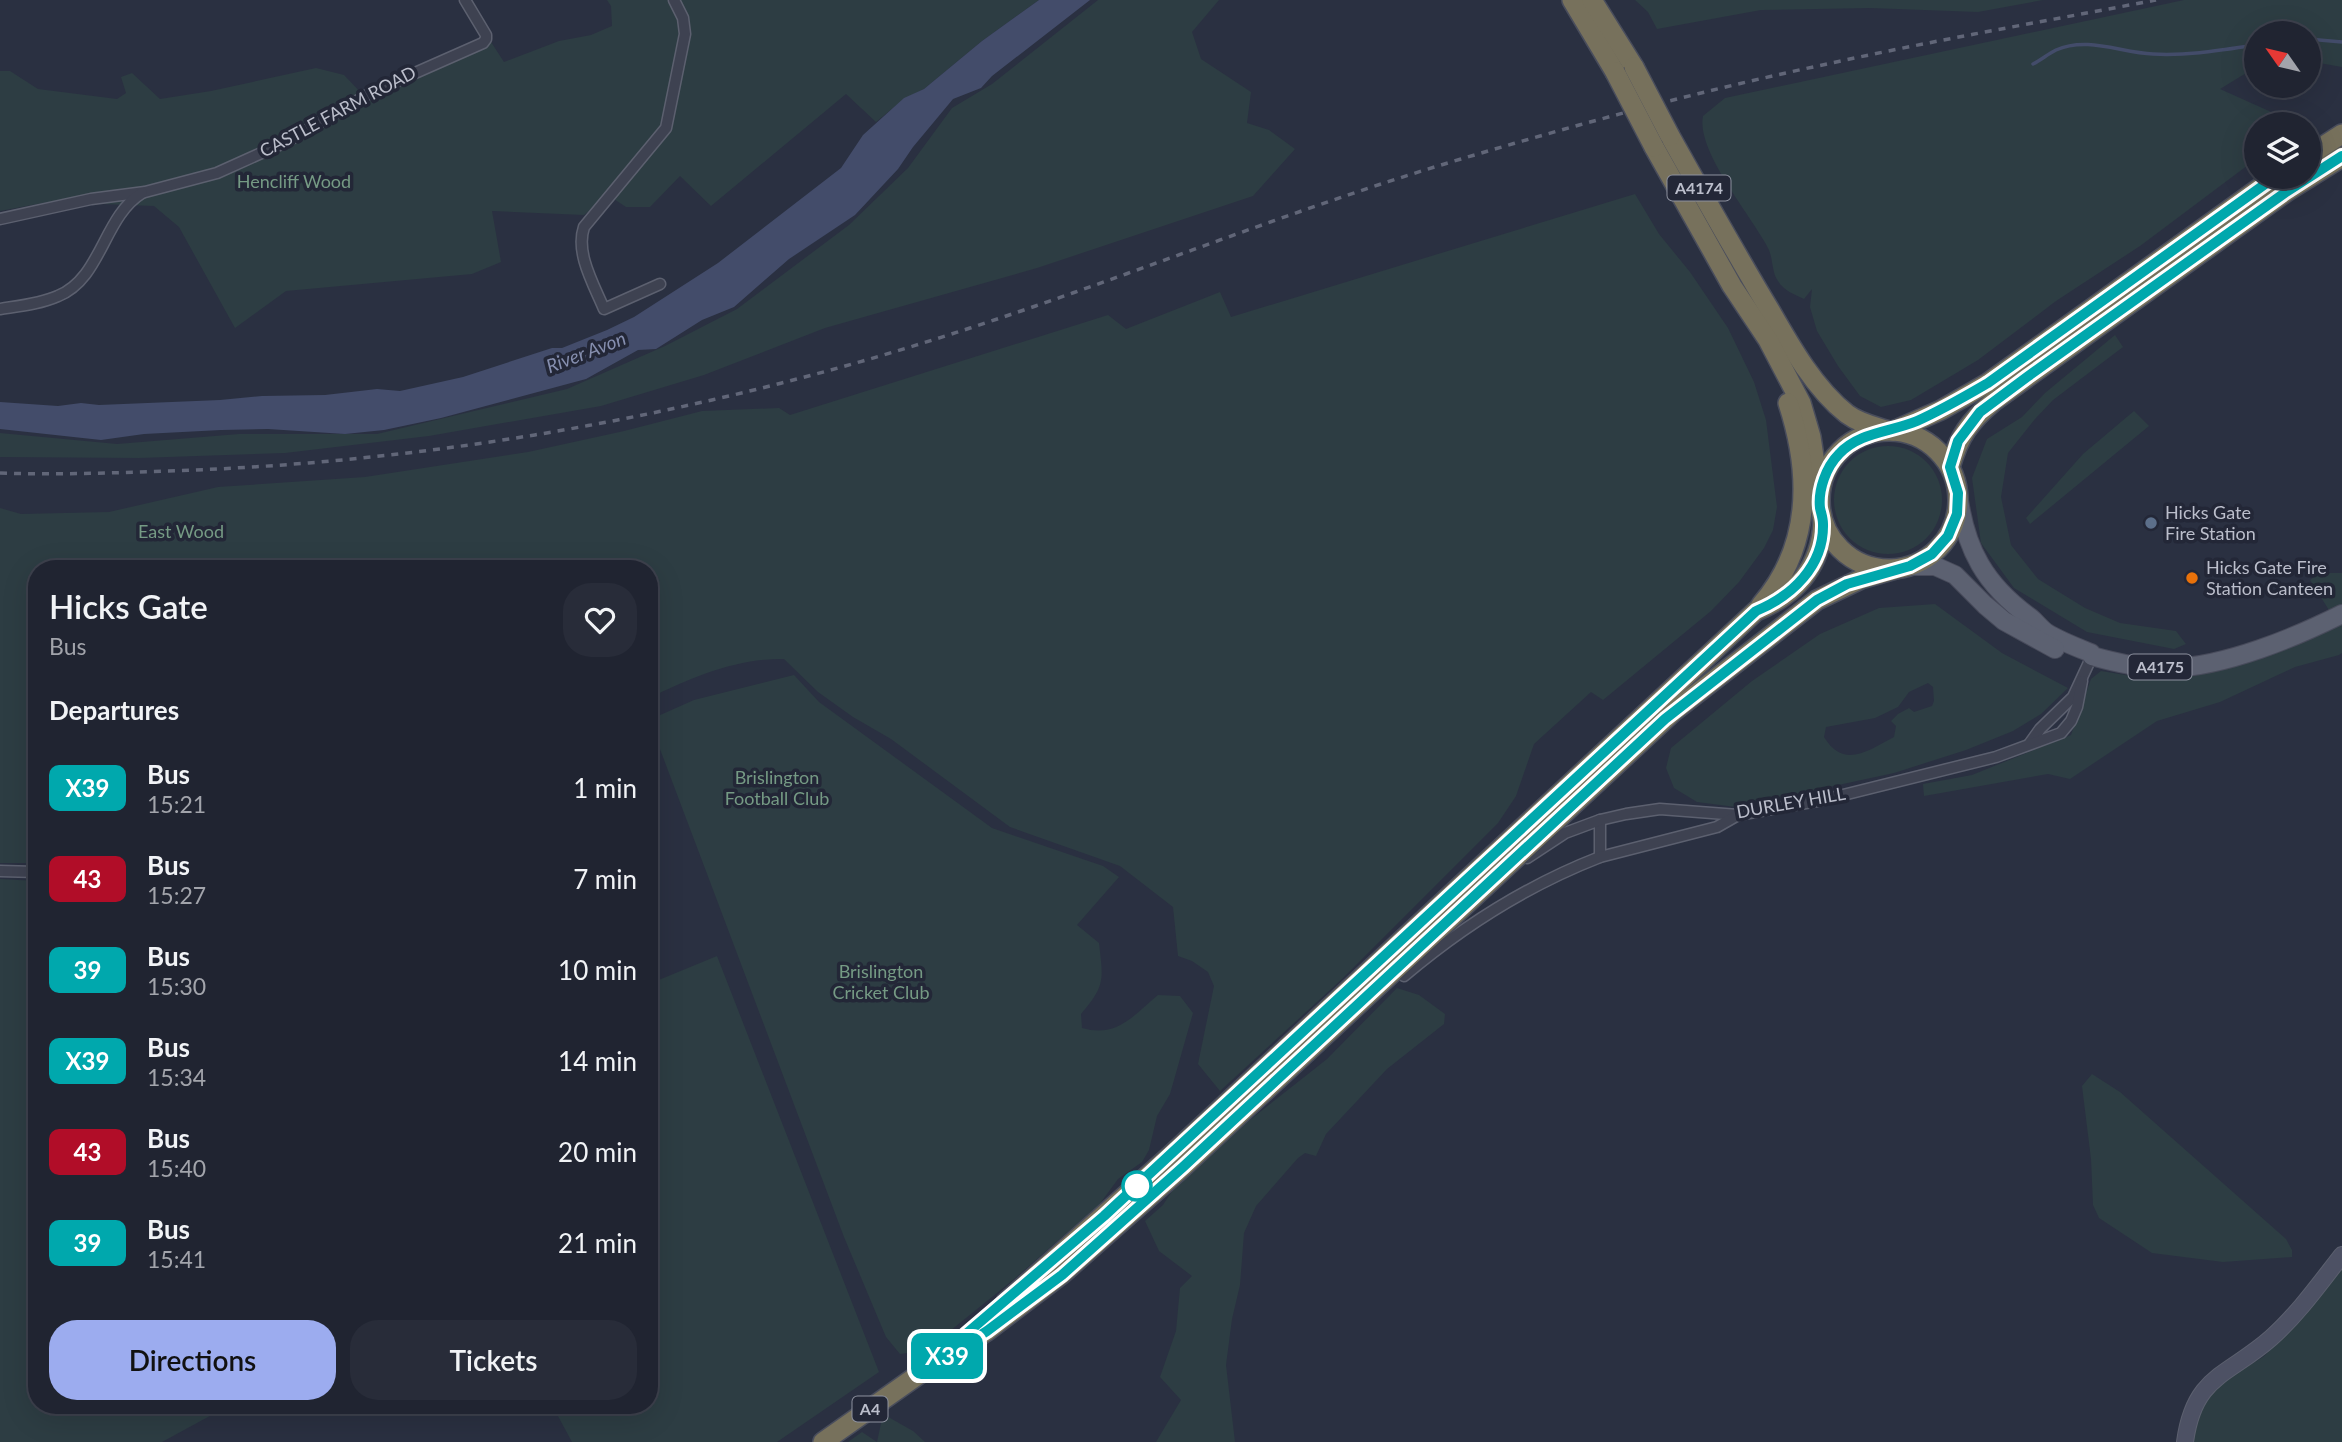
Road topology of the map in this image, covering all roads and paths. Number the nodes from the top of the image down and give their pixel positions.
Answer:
1 (465, 0) edge
2 (674, 0) edge
3 (1572, 0) edge
4 (1592, 0) edge
5 (1624, 69) junction
6 (2342, 134) edge
7 (1662, 142) junction
8 (2321, 148) edge
9 (2342, 156) edge
10 (2258, 189) edge
11 (145, 192) junction
12 (0, 219) edge
13 (660, 284) dead end
14 (1741, 297) junction
15 (0, 309) edge
16 (1890, 431) junction
17 (1950, 467) junction
18 (1958, 493) junction
19 (1820, 495) junction
20 (1823, 522) junction
21 (1903, 567) junction
22 (1756, 611) junction
23 (2342, 614) edge
24 (2092, 656) junction
25 (2082, 681) junction
26 (2030, 743) junction
27 (1738, 815) junction
28 (1600, 820) junction
29 (1600, 857) junction
30 (0, 871) edge
31 (28, 872) edge
32 (1482, 891) junction
33 (1404, 976) dead end
34 (1177, 1161) junction
35 (2342, 1255) edge
36 (822, 1442) edge
37 (2185, 1442) edge

1 - 11 street, CASTLE FARM ROAD
2 - 13 street
3 - 5 highway, A4174
4 - 5 highway, A4174
5 - 7 highway, A4174, bridge
6 - 8 highway
7 - 14 highway, A4174
7 - 16 highway, A4174
9 - 17 highway
10 - 16 highway
11 - 12 street, CASTLE FARM ROAD
11 - 15 street, CASTLE FARM ROAD
14 - 19 highway, A4174
14 - 22 highway
16 - 17 highway
16 - 19 highway
17 - 18 highway
18 - 21 highway
18 - 24 main road, A4175
19 - 20 highway
20 - 21 highway
20 - 22 highway, A4
21 - 24 main road, A4175
21 - 32 highway, A4
22 - 34 highway, A4
23 - 24 main road, A4175
24 - 25 street, DURLEY HILL
25 - 26 street, DURLEY HILL
25 - 26 street, DURLEY HILL
26 - 27 street, DURLEY HILL
27 - 28 street, DURLEY HILL
27 - 29 street
28 - 29 street
28 - 32 street, DURLEY HILL
29 - 33 street
30 - 31 street
32 - 34 highway, A4
34 - 36 highway, A4
35 - 37 street

